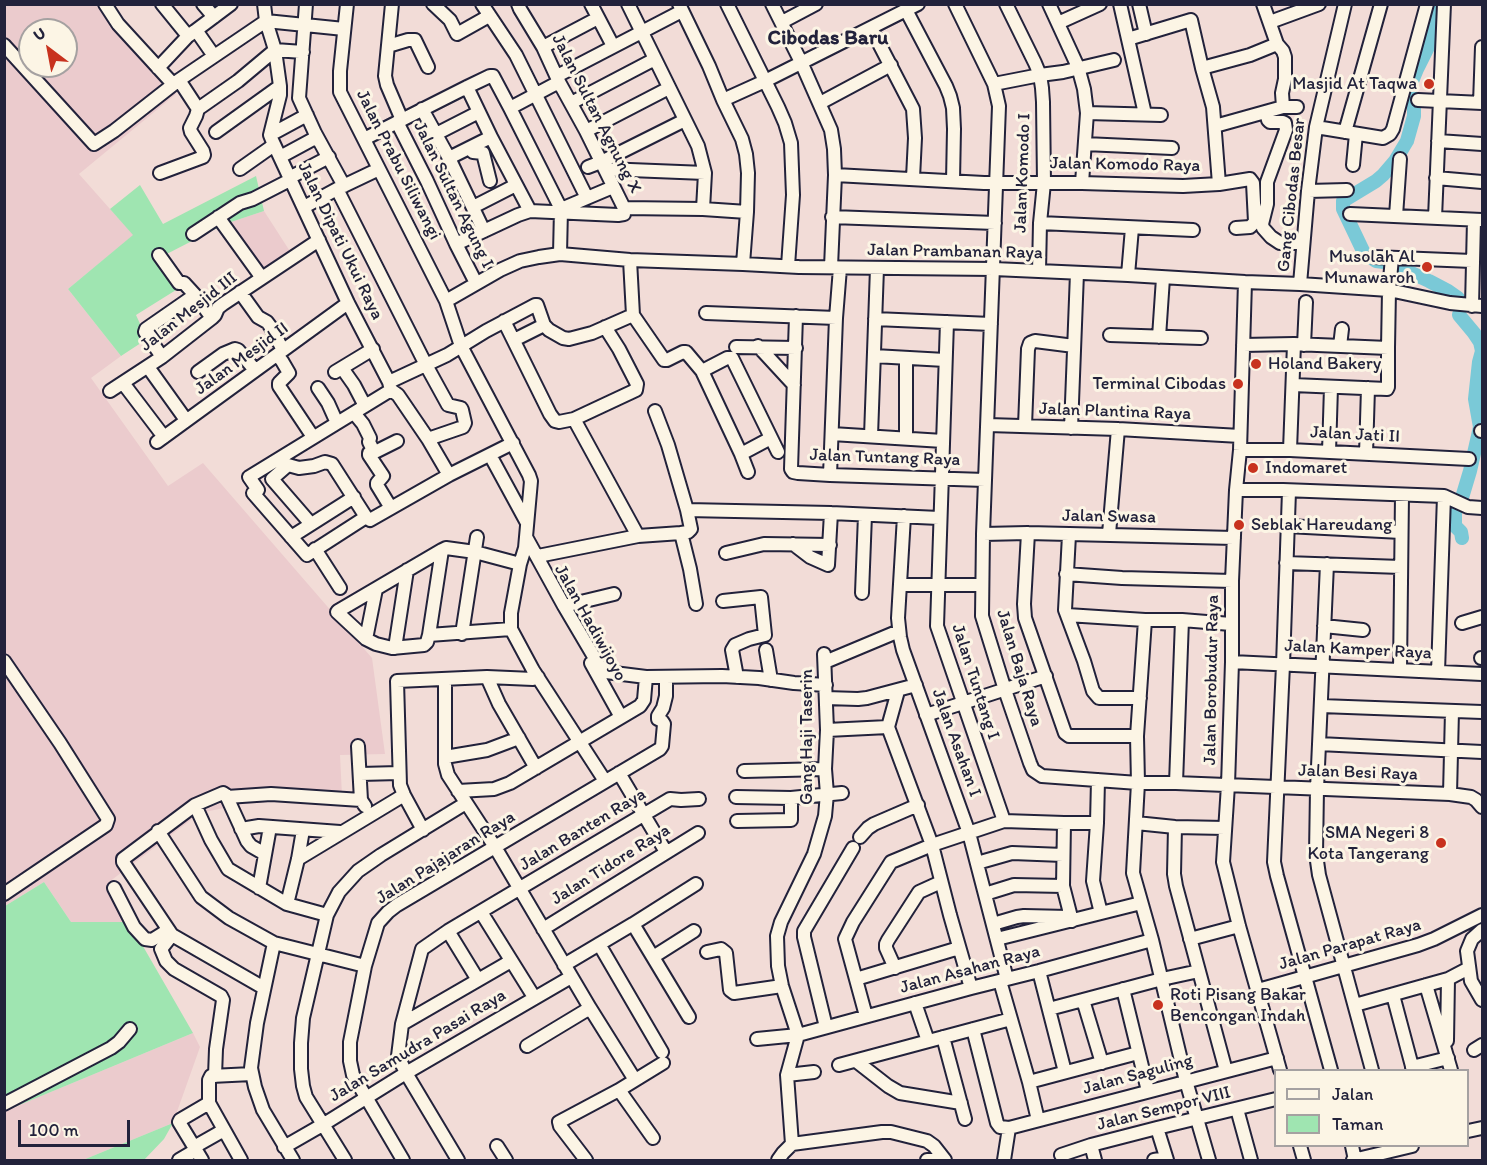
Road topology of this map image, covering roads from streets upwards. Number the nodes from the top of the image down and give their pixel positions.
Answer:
1 (105, 4) edge
2 (203, 4) edge
3 (231, 4) edge
4 (264, 4) edge
5 (306, 4) edge
6 (347, 4) edge
7 (392, 4) edge
8 (433, 4) edge
9 (482, 4) edge
10 (518, 4) edge
11 (591, 4) edge
12 (628, 4) edge
13 (727, 4) edge
14 (772, 4) edge
15 (816, 4) edge
16 (955, 4) edge
17 (1006, 4) edge
18 (1049, 4) edge
19 (1100, 4) edge
20 (1120, 4) edge
21 (1139, 4) edge
22 (1263, 4) edge
23 (1319, 4) edge
24 (1345, 4) edge
25 (1381, 4) edge
26 (1426, 4) edge
27 (1444, 4) edge
28 (164, 5) edge
29 (912, 7) edge
30 (680, 8) edge
31 (489, 16) junction
32 (214, 17) junction
33 (598, 18) junction
34 (266, 21) junction
35 (782, 22) junction
36 (1270, 22) junction
37 (1058, 23) junction
38 (304, 25) junction
39 (871, 28) junction
40 (344, 29) junction
41 (642, 32) junction
42 (191, 34) junction
43 (1146, 34) junction
44 (1128, 39) junction
45 (1278, 44) junction
46 (4, 45) edge
47 (388, 46) junction
48 (613, 46) junction
49 (543, 47) junction
50 (1482, 47) edge
51 (275, 50) junction
52 (303, 52) junction
53 (214, 56) junction
54 (655, 59) junction
55 (1114, 60) dead end
56 (801, 62) junction
57 (891, 65) junction
58 (1078, 67) junction
59 (159, 68) junction
60 (428, 68) dead end
61 (1202, 68) junction
62 (279, 73) junction
63 (301, 75) junction
64 (1040, 75) junction
65 (558, 79) junction
66 (765, 81) junction
67 (176, 82) junction
68 (994, 84) junction
69 (280, 86) junction
70 (467, 87) junction
71 (669, 88) junction
72 (535, 95) junction
73 (723, 100) junction
74 (1418, 100) dead end
75 (1440, 101) junction
76 (571, 103) junction
77 (820, 103) junction
78 (1481, 103) edge
79 (1283, 107) junction
80 (1297, 107) dead end
81 (510, 108) junction
82 (198, 109) junction
83 (422, 109) junction
84 (479, 112) junction
85 (1266, 112) junction
86 (1087, 113) junction
87 (1145, 114) junction
88 (307, 115) junction
89 (1161, 115) dead end
90 (685, 120) junction
91 (400, 121) junction
92 (1215, 126) junction
93 (1316, 127) junction
94 (586, 131) junction
95 (216, 132) dead end
96 (1350, 133) junction
97 (436, 134) junction
98 (317, 137) junction
99 (491, 137) junction
100 (364, 139) junction
101 (272, 140) junction
102 (1438, 141) junction
103 (1085, 144) junction
104 (1482, 144) edge
105 (469, 148) junction
106 (1172, 148) dead end
107 (280, 157) junction
108 (329, 157) junction
109 (449, 158) junction
110 (1400, 159) dead end
111 (603, 165) junction
112 (1353, 165) dead end
113 (588, 167) dead end
114 (380, 169) junction
115 (240, 170) dead end
116 (705, 172) junction
117 (160, 173) dead end
118 (835, 175) junction
119 (913, 178) junction
120 (1436, 178) junction
121 (290, 179) junction
122 (490, 181) dead end
123 (953, 181) junction
124 (1482, 182) edge
125 (997, 183) junction
126 (1044, 183) junction
127 (1082, 183) junction
128 (1219, 184) junction
129 (516, 185) junction
130 (341, 187) junction
131 (613, 187) junction
132 (1308, 190) junction
133 (1347, 190) dead end
134 (587, 198) junction
135 (303, 207) junction
136 (473, 207) junction
137 (624, 208) junction
138 (704, 209) junction
139 (530, 211) junction
140 (561, 211) junction
141 (747, 212) junction
142 (1350, 214) dead end
143 (1396, 216) junction
144 (218, 217) junction
145 (832, 217) junction
146 (1435, 218) junction
147 (1478, 220) edge
148 (995, 223) junction
149 (1040, 223) junction
150 (1132, 228) junction
151 (1236, 228) dead end
152 (1194, 230) dead end
153 (484, 231) junction
154 (193, 234) dead end
155 (319, 240) junction
156 (1304, 243) junction
157 (456, 244) junction
158 (560, 254) junction
159 (159, 255) dead end
160 (1374, 257) dead end
161 (1392, 258) junction
162 (630, 260) junction
163 (1472, 261) junction
164 (743, 264) junction
165 (788, 266) junction
166 (835, 267) junction
167 (877, 268) junction
168 (994, 269) junction
169 (1039, 271) junction
170 (1077, 273) junction
171 (1128, 275) junction
172 (262, 278) junction
173 (1163, 278) junction
174 (1245, 282) junction
175 (476, 283) junction
176 (1300, 284) junction
177 (1389, 290) junction
178 (240, 292) junction
179 (195, 295) junction
180 (446, 301) junction
181 (1306, 302) dead end
182 (348, 303) junction
183 (1474, 306) edge
184 (706, 313) dead end
185 (633, 315) junction
186 (796, 316) junction
187 (212, 318) junction
188 (836, 318) junction
189 (875, 319) junction
190 (504, 321) junction
191 (947, 322) junction
192 (991, 324) junction
193 (544, 326) junction
194 (605, 327) junction
195 (1342, 329) dead end
196 (1110, 334) dead end
197 (1159, 337) junction
198 (1201, 339) dead end
199 (514, 340) junction
200 (1244, 345) junction
201 (1299, 345) junction
202 (461, 346) junction
203 (758, 346) junction
204 (1074, 346) junction
205 (1340, 346) junction
206 (736, 347) dead end
207 (796, 348) junction
208 (1388, 348) junction
209 (373, 349) junction
210 (280, 352) junction
211 (874, 356) junction
212 (162, 357) junction
213 (906, 358) junction
214 (945, 360) junction
215 (426, 365) junction
216 (148, 367) junction
217 (255, 370) junction
218 (702, 371) junction
219 (198, 372) dead end
220 (123, 383) junction
221 (794, 385) junction
222 (1293, 385) junction
223 (390, 386) junction
224 (1331, 387) junction
225 (318, 388) dead end
226 (1368, 388) junction
227 (110, 392) dead end
228 (365, 406) junction
229 (655, 411) dead end
230 (354, 413) junction
231 (574, 419) junction
232 (186, 420) junction
233 (337, 423) junction
234 (988, 425) junction
235 (1025, 426) junction
236 (1071, 428) junction
237 (1118, 429) junction
238 (832, 434) junction
239 (871, 436) junction
240 (1240, 436) junction
241 (313, 437) junction
242 (771, 438) junction
243 (906, 438) junction
244 (428, 439) junction
245 (397, 441) dead end
246 (943, 441) junction
247 (513, 443) junction
248 (1240, 450) junction
249 (1290, 450) junction
250 (778, 452) dead end
251 (1329, 452) junction
252 (741, 454) junction
253 (1366, 454) junction
254 (369, 455) junction
255 (490, 455) junction
256 (1468, 459) dead end
257 (748, 472) dead end
258 (449, 475) junction
259 (830, 475) junction
260 (941, 478) junction
261 (272, 479) junction
262 (985, 480) junction
263 (1236, 490) junction
264 (1288, 491) junction
265 (252, 493) junction
266 (1402, 495) junction
267 (354, 497) junction
268 (1446, 498) junction
269 (391, 508) junction
270 (1482, 508) edge
271 (687, 510) junction
272 (831, 513) junction
273 (865, 515) junction
274 (904, 516) junction
275 (939, 518) junction
276 (368, 519) junction
277 (311, 524) junction
278 (528, 524) junction
279 (1287, 525) junction
280 (1401, 532) junction
281 (681, 533) junction
282 (1028, 533) junction
283 (983, 534) junction
284 (1109, 534) junction
285 (1069, 535) junction
286 (638, 536) junction
287 (291, 537) junction
288 (477, 537) dead end
289 (1234, 538) junction
290 (526, 542) junction
291 (793, 544) junction
292 (830, 545) junction
293 (315, 549) junction
294 (442, 550) junction
295 (475, 552) junction
296 (726, 553) dead end
297 (538, 556) junction
298 (1286, 563) junction
299 (520, 564) junction
300 (1327, 564) junction
301 (1401, 567) junction
302 (407, 570) junction
303 (1066, 574) junction
304 (1232, 581) junction
305 (900, 585) junction
306 (982, 585) junction
307 (938, 586) junction
308 (340, 588) dead end
309 (376, 589) junction
310 (862, 593) dead end
311 (614, 594) dead end
312 (723, 601) dead end
313 (696, 604) dead end
314 (564, 606) junction
315 (1067, 615) junction
316 (1482, 616) edge
317 (1145, 620) junction
318 (1182, 620) junction
319 (1462, 623) dead end
320 (1231, 624) junction
321 (1324, 626) junction
322 (511, 629) junction
323 (1364, 630) dead end
324 (899, 631) junction
325 (462, 634) junction
326 (366, 639) junction
327 (427, 639) junction
328 (394, 648) junction
329 (766, 650) dead end
330 (4, 661) edge
331 (1232, 662) junction
332 (1283, 665) junction
333 (1323, 666) junction
334 (1400, 670) junction
335 (1438, 672) junction
336 (1482, 674) edge
337 (535, 676) junction
338 (1046, 676) junction
339 (487, 677) junction
340 (646, 677) junction
341 (666, 677) junction
342 (737, 677) junction
343 (445, 680) junction
344 (771, 680) junction
345 (826, 685) junction
346 (916, 685) junction
347 (1005, 690) junction
348 (898, 691) junction
349 (1140, 698) junction
350 (826, 699) junction
351 (963, 703) junction
352 (1321, 706) junction
353 (1452, 711) junction
354 (1482, 712) edge
355 (926, 716) junction
356 (621, 717) junction
357 (888, 727) junction
358 (827, 730) junction
359 (1137, 736) junction
360 (519, 738) junction
361 (577, 744) junction
362 (1319, 744) junction
363 (358, 746) dead end
364 (1450, 750) junction
365 (1482, 752) edge
366 (446, 758) junction
367 (536, 768) junction
368 (825, 769) junction
369 (744, 771) dead end
370 (399, 773) junction
371 (619, 773) junction
372 (360, 774) junction
373 (1098, 780) junction
374 (601, 783) junction
375 (1138, 783) junction
376 (1176, 783) junction
377 (1228, 785) junction
378 (1277, 788) junction
379 (1317, 789) junction
380 (458, 791) junction
381 (842, 793) dead end
382 (827, 794) junction
383 (1450, 794) junction
384 (404, 795) junction
385 (227, 797) junction
386 (736, 797) dead end
387 (791, 798) junction
388 (699, 799) dead end
389 (361, 800) junction
390 (466, 803) junction
391 (195, 805) junction
392 (918, 805) junction
393 (1482, 807) edge
394 (371, 814) junction
395 (644, 815) junction
396 (736, 821) dead end
397 (1004, 821) junction
398 (1064, 823) junction
399 (1098, 823) junction
400 (1136, 823) junction
401 (270, 827) junction
402 (1175, 827) junction
403 (1225, 828) junction
404 (241, 829) junction
405 (303, 830) junction
406 (423, 830) junction
407 (158, 831) junction
408 (340, 832) junction
409 (698, 833) dead end
410 (969, 833) junction
411 (932, 845) junction
412 (495, 847) junction
413 (666, 852) junction
414 (265, 854) junction
415 (1063, 855) junction
416 (298, 859) junction
417 (976, 863) junction
418 (942, 882) junction
419 (696, 884) dead end
420 (1063, 886) junction
421 (114, 888) dead end
422 (259, 888) junction
423 (520, 889) junction
424 (4, 894) edge
425 (985, 894) junction
426 (1141, 903) junction
427 (287, 904) junction
428 (481, 912) junction
429 (1101, 913) junction
430 (327, 915) junction
431 (1482, 916) edge
432 (1071, 919) junction
433 (1036, 923) junction
434 (633, 924) junction
435 (993, 924) junction
436 (1239, 926) junction
437 (543, 929) junction
438 (1482, 930) edge
439 (448, 931) junction
440 (694, 931) dead end
441 (170, 933) junction
442 (997, 939) junction
443 (1190, 939) junction
444 (1152, 940) junction
445 (274, 943) junction
446 (599, 944) junction
447 (959, 948) junction
448 (707, 952) dead end
449 (318, 955) junction
450 (653, 957) junction
451 (511, 961) junction
452 (564, 964) junction
453 (365, 966) junction
454 (1344, 967) junction
455 (895, 968) junction
456 (1469, 968) junction
457 (1039, 971) junction
458 (1199, 971) junction
459 (571, 976) junction
460 (1305, 977) junction
461 (855, 979) junction
462 (1162, 979) junction
463 (1448, 979) junction
464 (478, 980) junction
465 (1004, 980) junction
466 (1426, 985) junction
467 (782, 986) junction
468 (971, 987) junction
469 (264, 988) junction
470 (1123, 989) junction
471 (1258, 990) junction
472 (1393, 995) junction
473 (534, 997) junction
474 (1482, 999) edge
475 (1083, 1000) junction
476 (915, 1003) junction
477 (1355, 1005) junction
478 (590, 1008) junction
479 (1049, 1009) junction
480 (866, 1016) junction
481 (689, 1017) dead end
482 (1011, 1019) junction
483 (402, 1024) junction
484 (826, 1027) junction
485 (130, 1029) dead end
486 (973, 1029) junction
487 (798, 1035) junction
488 (942, 1037) junction
489 (757, 1039) dead end
490 (928, 1041) junction
491 (527, 1046) dead end
492 (1138, 1053) junction
493 (1447, 1054) junction
494 (856, 1061) junction
495 (1102, 1063) junction
496 (1279, 1064) edge
497 (839, 1065) dead end
498 (1330, 1069) edge
499 (1371, 1069) edge
500 (1412, 1069) edge
501 (1451, 1069) edge
502 (814, 1071) dead end
503 (1226, 1071) junction
504 (1065, 1072) junction
505 (406, 1073) junction
506 (252, 1074) junction
507 (787, 1075) junction
508 (215, 1076) junction
509 (635, 1080) junction
510 (1186, 1081) junction
511 (1029, 1082) junction
512 (619, 1090) junction
513 (1148, 1091) junction
514 (366, 1097) junction
515 (1274, 1100) edge
516 (209, 1103) junction
517 (961, 1103) junction
518 (4, 1104) edge
519 (1237, 1109) junction
520 (965, 1119) dead end
521 (1198, 1119) junction
522 (1038, 1120) junction
523 (324, 1124) junction
524 (1009, 1128) junction
525 (1157, 1128) junction
526 (224, 1130) junction
527 (653, 1138) dead end
528 (792, 1144) junction
529 (1091, 1145) junction
530 (497, 1146) dead end
531 (284, 1147) junction
532 (1409, 1147) edge
533 (1393, 1152) edge
534 (197, 1153) edge
535 (1061, 1155) dead end
536 (239, 1160) edge
537 (1162, 1160) edge
538 (1354, 1160) edge
539 (179, 1161) edge
540 (293, 1161) edge
541 (345, 1161) edge
542 (403, 1161) edge
543 (458, 1161) edge
544 (506, 1161) edge
545 (586, 1161) edge
546 (778, 1161) edge
547 (927, 1161) edge
548 (935, 1161) edge
549 (945, 1161) edge
550 (1004, 1161) edge
551 (1095, 1161) edge
552 (1209, 1161) edge
553 (1251, 1161) edge

1 - 59 street
2 - 32 street
3 - 32 street
4 - 34 street
5 - 38 street
6 - 40 street, Jalan Prabu Siliwangi
7 - 47 street, Jalan Sultan Agung I
8 - 31 street
9 - 31 street
10 - 49 street, Jalan Sultan Agnung X
11 - 33 street
12 - 41 street
13 - 66 street
14 - 35 street
15 - 35 street
16 - 68 street, Jalan Baja Raya
17 - 64 street, Jalan Komodo I
18 - 37 street
19 - 37 street
20 - 44 street
21 - 43 street
22 - 36 street
23 - 36 street
24 - 93 street, Gang Cibodas Besar
25 - 96 street
26 - 96 street
27 - 75 street
28 - 42 street
29 - 39 street
29 - 123 street
30 - 41 street
30 - 73 street
31 - 72 street
32 - 42 street
33 - 48 street
33 - 49 street
34 - 38 street
34 - 51 street
34 - 53 street
35 - 56 street
36 - 45 street
37 - 58 street
38 - 40 street
38 - 52 street
39 - 56 street
39 - 57 street
40 - 100 street, Jalan Prabu Siliwangi
41 - 48 street
41 - 54 street
42 - 53 street
42 - 59 street
43 - 44 street
43 - 61 street
44 - 87 street
45 - 61 street
45 - 79 street
46 - 67 street
47 - 60 street
47 - 91 street, Jalan Sultan Agung I
48 - 65 street
49 - 65 street, Jalan Sultan Agnung X
50 - 78 street
51 - 52 street
51 - 62 street
51 - 82 street
52 - 63 street
53 - 67 street
54 - 71 street
54 - 76 street
55 - 58 street
56 - 66 street
56 - 77 street
57 - 77 street
57 - 119 street
58 - 64 street
58 - 86 street
59 - 67 street
61 - 92 street
62 - 63 street
62 - 69 street
63 - 88 street
64 - 68 street
64 - 126 street, Jalan Komodo I
65 - 72 street
65 - 76 street, Jalan Sultan Agnung X
66 - 73 street
66 - 165 street
67 - 82 street
68 - 125 street, Jalan Baja Raya
69 - 95 street
69 - 101 street
70 - 81 street
70 - 83 street
70 - 84 street
71 - 90 street
71 - 94 street
72 - 81 street
72 - 134 street
73 - 141 street
74 - 75 street
75 - 78 street
75 - 102 street
76 - 94 street, Jalan Sultan Agnung X
77 - 118 street
79 - 80 street
79 - 85 street
81 - 140 street
82 - 117 street
83 - 91 street
83 - 97 street
84 - 97 street
84 - 99 street
85 - 92 street
85 - 156 street
86 - 87 street
86 - 103 street
87 - 89 street
88 - 98 street
88 - 101 street
90 - 111 street
90 - 116 street
91 - 100 street
91 - 157 street, Jalan Sultan Agung I
92 - 128 street
93 - 96 street
93 - 132 street, Gang Cibodas Besar
94 - 111 street, Jalan Sultan Agnung X
96 - 112 street
97 - 109 street
98 - 107 street
98 - 108 street
99 - 105 street
99 - 129 street
100 - 114 street, Jalan Prabu Siliwangi
101 - 107 street, Jalan Dipati Ukui Raya
101 - 115 street
102 - 104 street
102 - 120 street
103 - 106 street
103 - 127 street
105 - 109 street
105 - 122 street
107 - 121 street, Jalan Dipati Ukui Raya
108 - 121 street
108 - 130 street
109 - 136 street
110 - 143 street
111 - 113 street
111 - 116 street
111 - 131 street, Jalan Sultan Agnung X
114 - 130 street
114 - 180 street, Jalan Prabu Siliwangi
116 - 138 street
118 - 119 street, Jalan Komodo Raya
118 - 145 street
119 - 123 street, Jalan Komodo Raya
120 - 124 street
120 - 146 street
121 - 135 street, Jalan Dipati Ukui Raya
121 - 144 street
123 - 125 street, Jalan Komodo Raya
125 - 126 street, Jalan Komodo Raya
125 - 148 street, Jalan Baja Raya
126 - 127 street, Jalan Komodo Raya
126 - 149 street, Jalan Komodo I
127 - 128 street, Jalan Komodo Raya
128 - 151 street, Jalan Komodo Raya
129 - 136 street
129 - 139 street
130 - 135 street
130 - 215 street
131 - 134 street
131 - 137 street, Jalan Sultan Agnung X
132 - 133 street
132 - 156 street, Gang Cibodas Besar
134 - 140 street
135 - 155 street, Jalan Dipati Ukui Raya
136 - 153 street
137 - 138 street
137 - 140 street
138 - 141 street
139 - 140 street
139 - 153 street
140 - 158 street
141 - 164 street
142 - 143 street
143 - 146 street
144 - 154 street
144 - 172 street
145 - 148 street
145 - 166 street
146 - 147 street
147 - 163 street
148 - 168 street, Jalan Baja Raya
149 - 150 street
149 - 169 street, Jalan Komodo I
150 - 152 street
150 - 171 street
153 - 157 street
155 - 172 street, Jalan Mesjid III
155 - 182 street, Jalan Dipati Ukui Raya
156 - 176 street, Gang Cibodas Besar
157 - 175 street, Jalan Sultan Agung I
158 - 162 street, Jalan Prambanan Raya
158 - 175 street, Jalan Prambanan Raya
159 - 179 street
160 - 161 street
161 - 163 street
161 - 177 street
162 - 164 street, Jalan Prambanan Raya
162 - 185 street
163 - 183 street
164 - 165 street, Jalan Prambanan Raya
165 - 166 street, Jalan Prambanan Raya
166 - 167 street, Jalan Prambanan Raya
166 - 188 street
167 - 168 street, Jalan Prambanan Raya
167 - 189 street
168 - 169 street, Jalan Prambanan Raya
168 - 192 street, Jalan Baja Raya
169 - 170 street, Jalan Prambanan Raya
170 - 171 street, Jalan Prambanan Raya
170 - 204 street
171 - 173 street, Jalan Prambanan Raya
172 - 178 street, Jalan Mesjid III
173 - 174 street, Jalan Prambanan Raya
173 - 197 street
174 - 176 street, Jalan Prambanan Raya
174 - 200 street, Jalan Borobudur Raya
175 - 180 street, Jalan Prambanan Raya
176 - 177 street, Jalan Prambanan Raya
177 - 183 street, Jalan Prambanan Raya
177 - 208 street
178 - 187 street, Jalan Mesjid III
178 - 210 street
179 - 187 street
179 - 212 street
180 - 202 street, Jalan Prabu Siliwangi
181 - 201 street
182 - 209 street, Jalan Dipati Ukui Raya
182 - 210 street, Jalan Mesjid II
184 - 186 street
185 - 194 street
185 - 218 street
186 - 188 street
186 - 207 street
187 - 212 street, Jalan Mesjid III
188 - 238 street
189 - 191 street
189 - 211 street
190 - 193 street
190 - 199 street
190 - 202 street
191 - 192 street
191 - 214 street, Jalan Tuntang I
192 - 234 street, Jalan Baja Raya
193 - 194 street
193 - 199 street
194 - 231 street
195 - 205 street
196 - 197 street
197 - 198 street
199 - 231 street
200 - 201 street
200 - 240 street, Jalan Borobudur Raya
201 - 205 street
201 - 222 street
202 - 215 street
202 - 247 street, Jalan Prabu Siliwangi
203 - 206 street
203 - 207 street
203 - 221 street
204 - 235 street
204 - 236 street
205 - 208 street
207 - 221 street
208 - 226 street
209 - 223 street, Jalan Dipati Ukui Raya
209 - 228 street
210 - 217 street, Jalan Mesjid II
210 - 241 street
211 - 213 street
211 - 239 street
212 - 216 street, Jalan Mesjid III
213 - 214 street
213 - 243 street
214 - 246 street, Jalan Tuntang I
215 - 223 street
215 - 244 street
216 - 220 street, Jalan Mesjid III
216 - 232 street
217 - 219 street
217 - 232 street, Jalan Mesjid II
218 - 242 street
218 - 252 street
220 - 227 street, Jalan Mesjid III
220 - 232 street, Jalan Mesjid II
221 - 259 street, Jalan Tuntang Raya
222 - 224 street
222 - 249 street
223 - 228 street
223 - 244 street, Jalan Dipati Ukui Raya
224 - 226 street
224 - 251 street
225 - 233 street
226 - 253 street
228 - 230 street
229 - 271 street
230 - 233 street
230 - 254 street
231 - 286 street
233 - 241 street
234 - 235 street, Jalan Plantina Raya
234 - 262 street, Jalan Baja Raya
235 - 236 street, Jalan Plantina Raya
236 - 237 street, Jalan Plantina Raya
237 - 240 street, Jalan Plantina Raya
237 - 284 street
238 - 239 street
238 - 259 street
239 - 243 street
240 - 248 street, Jalan Borobudur Raya
241 - 265 street
242 - 250 street
242 - 252 street
243 - 246 street
244 - 258 street, Jalan Dipati Ukui Raya
245 - 254 street
246 - 260 street, Jalan Tuntang I
247 - 255 street
247 - 278 street, Jalan Prabu Siliwangi
248 - 249 street, Jalan Jati II
248 - 263 street, Jalan Borobudur Raya
249 - 251 street, Jalan Jati II
251 - 253 street, Jalan Jati II
252 - 257 street
253 - 256 street, Jalan Jati II
254 - 269 street
255 - 258 street
255 - 278 street
258 - 269 street
259 - 260 street, Jalan Tuntang Raya
260 - 262 street, Jalan Tuntang Raya
260 - 275 street, Jalan Tuntang I
261 - 265 street
261 - 267 street
261 - 277 street
262 - 283 street, Jalan Baja Raya
263 - 264 street
263 - 289 street, Jalan Borobudur Raya
264 - 266 street
264 - 279 street
265 - 287 street
266 - 268 street
266 - 280 street
267 - 276 street
267 - 277 street
268 - 270 street
268 - 335 street
269 - 276 street
271 - 272 street
271 - 281 street
272 - 273 street
272 - 292 street
273 - 274 street
273 - 310 street
274 - 275 street
274 - 305 street, Jalan Asahan I
275 - 307 street, Jalan Tuntang I
276 - 293 street
277 - 287 street
278 - 290 street, Jalan Prabu Siliwangi
279 - 280 street
279 - 298 street
280 - 301 street
281 - 286 street
281 - 313 street
282 - 283 street, Jalan Swasa
282 - 285 street, Jalan Swasa
282 - 338 street
283 - 306 street, Jalan Baja Raya
284 - 285 street, Jalan Swasa
284 - 289 street, Jalan Swasa
285 - 303 street
286 - 297 street
287 - 293 street
288 - 295 street
289 - 304 street, Jalan Borobudur Raya
290 - 297 street
290 - 299 street, Jalan Prabu Siliwangi
290 - 356 street, Jalan Hadiwijoyo
291 - 292 street
291 - 292 street
291 - 296 street
293 - 308 street
294 - 295 street
294 - 302 street
294 - 327 street
295 - 299 street
295 - 325 street
297 - 314 street
298 - 300 street
298 - 332 street
299 - 322 street, Jalan Prabu Siliwangi
300 - 301 street
300 - 321 street
301 - 334 street
302 - 309 street
302 - 328 street
303 - 304 street
303 - 315 street
304 - 320 street, Jalan Borobudur Raya
305 - 307 street
305 - 324 street, Jalan Asahan I
306 - 307 street
306 - 347 street, Jalan Baja Raya
307 - 351 street, Jalan Tuntang I
309 - 326 street
309 - 326 street
311 - 314 street
312 - 342 street
314 - 340 street
315 - 317 street
315 - 349 street
316 - 319 street
317 - 318 street
317 - 349 street
318 - 320 street
318 - 376 street
320 - 331 street, Jalan Borobudur Raya
321 - 323 street
321 - 333 street
322 - 325 street
322 - 337 street
324 - 345 street, Gang Haji Taserin
324 - 346 street, Jalan Asahan I
325 - 327 street
326 - 328 street
327 - 328 street
329 - 344 street
330 - 424 street
331 - 332 street, Jalan Kamper Raya
331 - 377 street, Jalan Borobudur Raya
332 - 333 street, Jalan Kamper Raya
332 - 378 street
333 - 334 street, Jalan Kamper Raya
333 - 352 street
334 - 335 street, Jalan Kamper Raya
335 - 336 street, Jalan Kamper Raya
337 - 339 street
337 - 361 street
338 - 347 street
338 - 359 street
339 - 343 street
339 - 360 street
340 - 341 street
340 - 356 street
341 - 342 street
341 - 371 street, Jalan Pajajaran Raya
342 - 344 street
343 - 366 street
343 - 370 street
344 - 345 street
345 - 350 street, Gang Haji Taserin
346 - 348 street
346 - 355 street, Jalan Asahan I
347 - 351 street
347 - 373 street, Jalan Baja Raya
348 - 350 street
348 - 357 street
349 - 359 street
350 - 358 street, Gang Haji Taserin
351 - 355 street
351 - 397 street, Jalan Tuntang I
352 - 353 street
352 - 362 street
353 - 354 street
353 - 364 street
355 - 410 street, Jalan Asahan I
356 - 361 street
357 - 358 street
357 - 392 street
358 - 368 street, Gang Haji Taserin
359 - 375 street
360 - 366 street
360 - 367 street
361 - 367 street
361 - 374 street
362 - 364 street
362 - 379 street
363 - 372 street
364 - 365 street
364 - 383 street
366 - 380 street
367 - 380 street
368 - 369 street
368 - 382 street, Gang Haji Taserin
370 - 372 street
370 - 384 street
371 - 374 street, Jalan Pajajaran Raya
371 - 395 street
372 - 389 street
373 - 375 street, Jalan Baja Raya
373 - 399 street
374 - 412 street, Jalan Pajajaran Raya
375 - 376 street, Jalan Baja Raya
375 - 400 street
376 - 377 street, Jalan Baja Raya
377 - 378 street, Jalan Besi Raya
377 - 403 street, Jalan Borobudur Raya
378 - 379 street, Jalan Besi Raya
378 - 460 street
379 - 383 street, Jalan Besi Raya
379 - 454 street
380 - 390 street
381 - 382 street
382 - 387 street
382 - 467 street, Gang Haji Taserin
383 - 393 street, Jalan Besi Raya
384 - 394 street
384 - 406 street
385 - 389 street
385 - 391 street
385 - 404 street
386 - 387 street
387 - 396 street
388 - 395 street, Jalan Banten Raya
389 - 394 street
390 - 406 street
390 - 412 street
391 - 407 street
391 - 422 street
392 - 411 street
392 - 484 street
394 - 408 street
395 - 413 street
395 - 423 street, Jalan Banten Raya
397 - 398 street
397 - 410 street
398 - 399 street
398 - 415 street
399 - 429 street
400 - 402 street
400 - 426 street
401 - 404 street
401 - 405 street
401 - 414 street
402 - 403 street
402 - 443 street
403 - 436 street, Jalan Borobudur Raya
404 - 414 street
405 - 408 street
405 - 416 street
406 - 430 street
407 - 441 street
407 - 445 street
408 - 416 street
409 - 413 street, Jalan Tidore Raya
410 - 411 street
410 - 417 street, Jalan Asahan I
411 - 418 street
411 - 461 street
412 - 423 street
412 - 453 street, Jalan Pajajaran Raya
413 - 437 street, Jalan Tidore Raya
414 - 422 street
415 - 417 street
415 - 420 street
416 - 427 street
417 - 425 street, Jalan Asahan I
418 - 447 street
418 - 455 street
419 - 434 street
420 - 425 street
420 - 432 street
421 - 441 street
422 - 427 street
423 - 428 street, Jalan Banten Raya
423 - 437 street
425 - 435 street, Jalan Asahan I
426 - 429 street
426 - 444 street
427 - 430 street
428 - 439 street, Jalan Banten Raya
428 - 451 street
429 - 432 street
430 - 449 street
431 - 454 street, Jalan Parapat Raya
432 - 433 street
433 - 435 street
433 - 442 street
434 - 446 street
434 - 450 street
435 - 442 street, Jalan Asahan I
436 - 443 street
436 - 471 street, Jalan Borobudur Raya
437 - 452 street
438 - 456 street
439 - 464 street
439 - 483 street, Jalan Banten Raya
440 - 450 street
441 - 469 street
441 - 508 street
442 - 465 street, Jalan Asahan I
443 - 458 street
444 - 457 street, Jalan Asahan Raya
444 - 462 street
445 - 449 street
445 - 469 street
446 - 452 street
446 - 509 street
447 - 455 street
447 - 468 street
448 - 467 street
449 - 453 street
449 - 523 street
450 - 481 street
451 - 464 street
451 - 473 street
452 - 459 street
453 - 514 street, Jalan Pajajaran Raya
454 - 460 street, Jalan Parapat Raya
454 - 477 street
455 - 461 street
456 - 463 street
456 - 474 street
457 - 465 street, Jalan Asahan Raya
457 - 479 street
458 - 462 street
458 - 503 street
459 - 473 street, Jalan Samudra Pasai Raya
459 - 478 street
460 - 471 street, Jalan Parapat Raya
460 - 498 street
461 - 480 street
462 - 470 street
462 - 510 street
463 - 466 street
463 - 493 street
464 - 483 street
465 - 468 street, Jalan Asahan Raya
465 - 482 street, Jalan Asahan I
466 - 472 street
466 - 493 street
467 - 487 street, Gang Haji Taserin
468 - 476 street, Jalan Asahan Raya
469 - 506 street
470 - 475 street
470 - 492 street
471 - 496 street, Jalan Borobudur Raya
472 - 477 street
472 - 500 street
473 - 505 street, Jalan Samudra Pasai Raya
475 - 479 street
475 - 495 street
476 - 480 street, Jalan Asahan Raya
476 - 490 street
477 - 499 street
478 - 491 street
478 - 509 street
479 - 504 street
480 - 484 street, Jalan Asahan Raya
482 - 486 street
482 - 511 street, Jalan Asahan I
483 - 505 street, Jalan Banten Raya
484 - 487 street, Jalan Asahan Raya
485 - 518 street
486 - 488 street
486 - 524 street
487 - 489 street, Jalan Asahan Raya
487 - 507 street
488 - 490 street
488 - 517 street
490 - 494 street
492 - 495 street
492 - 513 street
493 - 500 street
493 - 501 street
494 - 497 street
494 - 517 street
495 - 504 street
496 - 503 street, Jalan Saguling
502 - 507 street
503 - 510 street, Jalan Saguling
504 - 511 street
505 - 514 street, Jalan Samudra Pasai Raya
505 - 543 street, Jalan Banten Raya
506 - 508 street
506 - 531 street
507 - 528 street
508 - 516 street
509 - 512 street
510 - 513 street, Jalan Saguling
510 - 521 street
511 - 522 street, Jalan Asahan I
512 - 527 street
512 - 545 street
513 - 522 street, Jalan Saguling
514 - 523 street, Jalan Samudra Pasai Raya
514 - 542 street, Jalan Pajajaran Raya
515 - 519 street, Jalan Sempor VIII
516 - 526 street
516 - 534 street
517 - 520 street
519 - 521 street, Jalan Sempor VIII
519 - 553 street
521 - 525 street, Jalan Sempor VIII
521 - 552 street
522 - 524 street, Jalan Saguling
523 - 531 street, Jalan Samudra Pasai Raya
523 - 541 street
524 - 550 street
525 - 529 street, Jalan Sempor VIII
525 - 537 street
526 - 534 street
526 - 536 street
528 - 546 street
528 - 549 street
529 - 535 street, Jalan Sempor VIII
529 - 551 street
530 - 544 street
531 - 540 street
532 - 533 street
533 - 538 street
534 - 539 street
547 - 548 street

